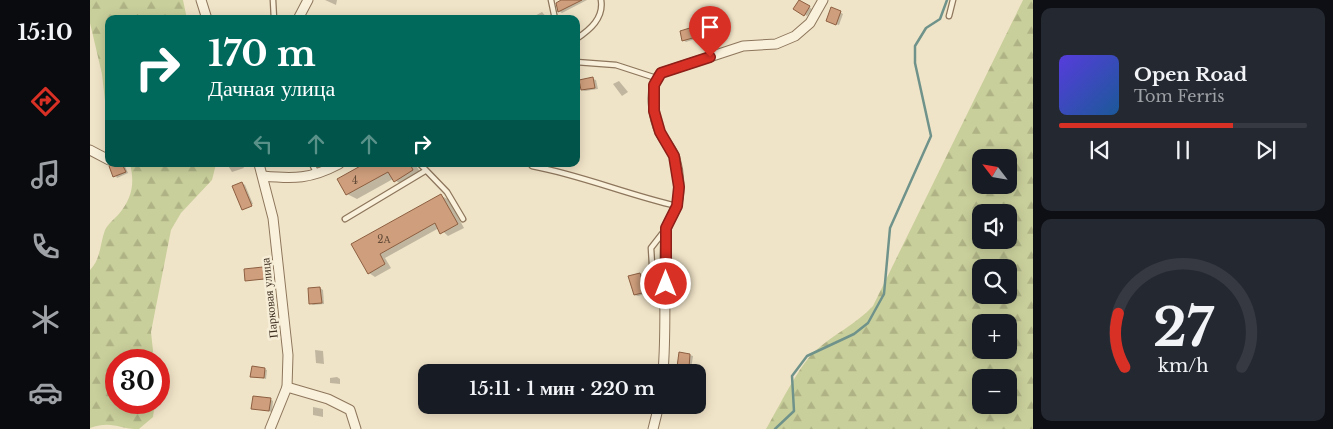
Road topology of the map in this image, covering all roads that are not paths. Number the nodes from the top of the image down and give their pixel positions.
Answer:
1 (201, 0) edge
2 (273, 0) edge
3 (308, 0) edge
4 (551, 0) edge
5 (601, 0) edge
6 (823, 0) edge
7 (953, 0) edge
8 (206, 15) edge
9 (274, 15) edge
10 (300, 15) edge
11 (554, 15) edge
12 (949, 16) dead end
13 (580, 36) edge
14 (580, 61) edge
15 (656, 78) junction
16 (90, 150) edge
17 (105, 158) edge
18 (260, 167) edge
19 (264, 167) edge
20 (314, 167) edge
21 (333, 167) edge
22 (423, 167) edge
23 (538, 167) edge
24 (426, 171) junction
25 (318, 175) junction
26 (263, 176) junction
27 (677, 206) junction
28 (346, 219) dead end
29 (463, 219) dead end
30 (666, 228) junction
31 (666, 303) junction
32 (662, 364) edge
33 (287, 388) junction
34 (657, 414) edge
35 (270, 429) edge
36 (356, 429) edge
37 (653, 429) edge

1 - 8 street
2 - 9 lane
3 - 10 street
4 - 11 lane
5 - 13 lane
6 - 15 street
7 - 12 lane
14 - 15 lane
15 - 27 street
16 - 17 street
18 - 26 street, Парковая улица
19 - 26 lane
20 - 25 lane
21 - 25 street
22 - 24 lane
23 - 27 lane
24 - 28 lane
24 - 29 lane
25 - 26 street
26 - 33 street, Парковая улица
27 - 30 street
30 - 31 street
30 - 31 lane
31 - 32 street
33 - 35 street, Парковая улица
33 - 36 street
34 - 37 street

